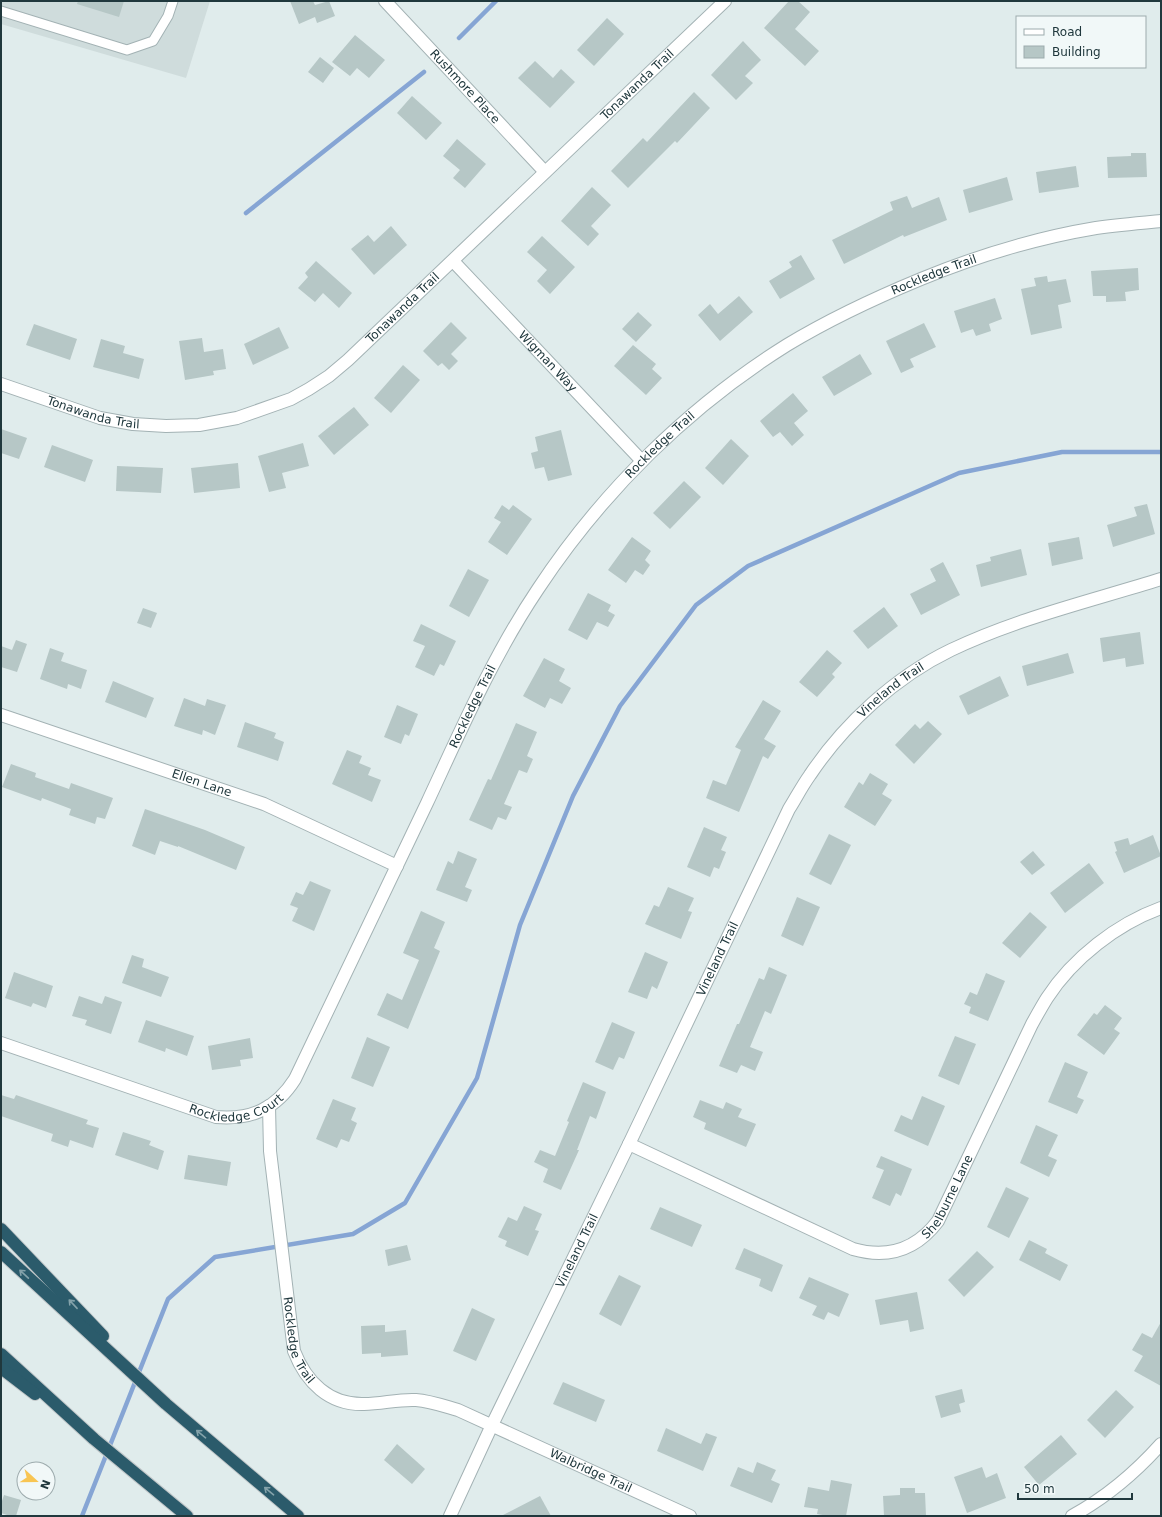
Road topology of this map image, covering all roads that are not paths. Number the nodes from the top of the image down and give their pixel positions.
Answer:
1 (173, 1) edge
2 (385, 1) edge
3 (725, 1) edge
4 (1, 11) edge
5 (545, 172) junction
6 (1161, 221) edge
7 (453, 260) junction
8 (1, 384) edge
9 (642, 461) junction
10 (1161, 579) edge
11 (1, 715) edge
12 (397, 866) junction
13 (1161, 908) edge
14 (372, 918) joint
15 (1, 1043) edge
16 (269, 1106) junction
17 (629, 1144) junction
18 (1, 1229) edge
19 (1, 1252) edge
20 (1, 1354) edge
21 (1, 1368) edge
22 (166, 1404) junction
23 (492, 1425) junction
24 (1161, 1444) edge
25 (177, 1508) junction
26 (187, 1516) edge
27 (298, 1516) edge
28 (450, 1516) edge
29 (690, 1516) edge
30 (1072, 1516) edge

1 - 4 lane
2 - 5 street, Rushmore Place
3 - 5 street, Tonawanda Trail
5 - 7 street, Tonawanda Trail
6 - 9 street, Rockledge Trail
7 - 8 street, Tonawanda Trail
7 - 9 street, Wigman Way
9 - 12 street, Rockledge Trail
10 - 17 street, Vineland Trail
11 - 12 street, Ellen Lane
12 - 14 street, Rockledge Trail
13 - 17 street, Shelburne Lane
14 - 16 street, Rockledge Court
15 - 16 street, Rockledge Court
16 - 23 street, Rockledge Trail
17 - 23 street, Vineland Trail
22 -> 18 highway
22 -> 19 highway
20 - 25 highway
21 - 25 highway
27 -> 22 highway
23 - 28 street, Vineland Trail
23 - 29 street, Walbridge Trail
24 - 30 street
25 - 26 highway

